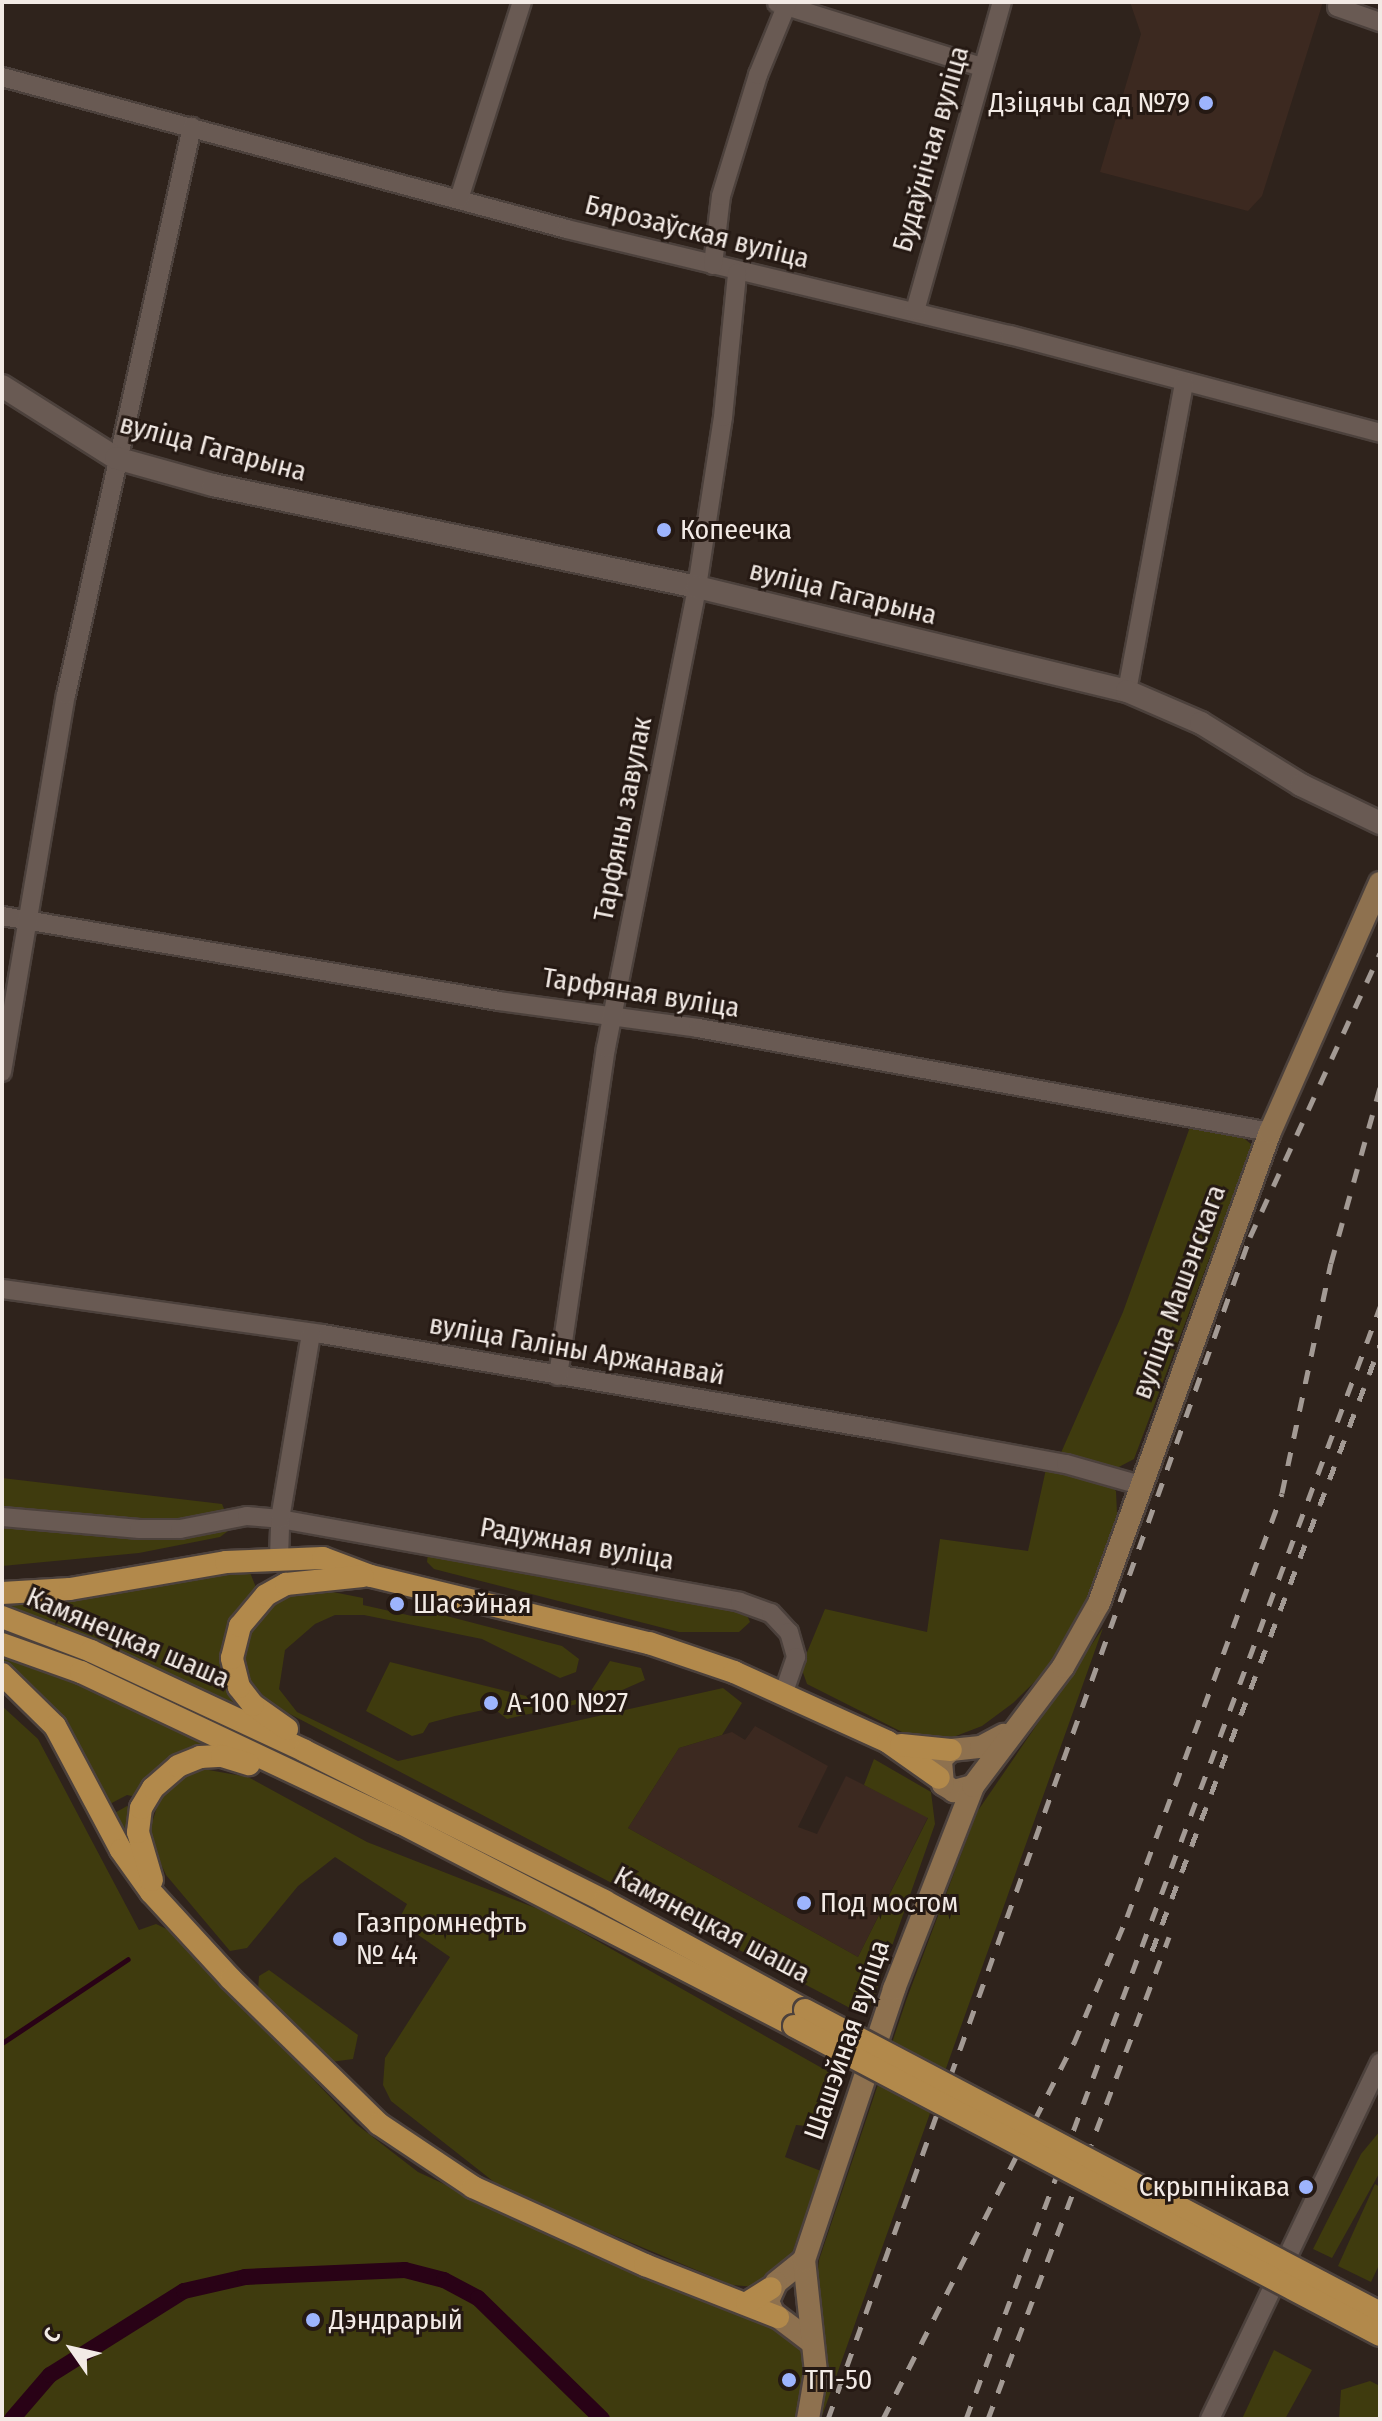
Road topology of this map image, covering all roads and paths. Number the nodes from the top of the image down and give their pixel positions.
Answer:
1 (522, 2) edge
2 (1002, 2) edge
3 (1339, 2) edge
4 (783, 3) edge
5 (1380, 22) edge
6 (981, 67) junction
7 (2, 77) edge
8 (192, 127) junction
9 (459, 199) junction
10 (713, 265) junction
11 (737, 273) junction
12 (915, 311) junction
13 (1184, 382) junction
14 (2, 386) edge
15 (1380, 433) edge
16 (116, 458) junction
17 (697, 587) junction
18 (1127, 691) junction
19 (1380, 823) edge
20 (1380, 883) edge
21 (2, 916) edge
22 (26, 920) junction
23 (613, 1014) junction
24 (2, 1072) edge
25 (1270, 1132) junction
26 (2, 1289) edge
27 (311, 1334) junction
28 (558, 1376) junction
29 (1140, 1485) junction
30 (2, 1517) edge
31 (280, 1519) junction
32 (279, 1557) junction
33 (371, 1576) junction
34 (2, 1593) edge
35 (2, 1617) edge
36 (2, 1644) edge
37 (2, 1674) edge
38 (783, 1694) junction
39 (1026, 1715) junction
40 (888, 1742) junction
41 (957, 1750) junction
42 (976, 1781) junction
43 (944, 1783) junction
44 (406, 1814) junction
45 (949, 1842) junction
46 (166, 1910) junction
47 (799, 2018) junction
48 (1380, 2062) edge
49 (804, 2260) junction
50 (776, 2284) junction
51 (810, 2297) junction
52 (747, 2303) junction
53 (1380, 2313) edge
54 (781, 2318) junction
55 (1380, 2335) edge
56 (811, 2342) junction
57 (808, 2419) edge
58 (1210, 2419) edge

1 - 9 street
2 - 6 street, Будаўнічая вуліца
3 - 5 street
4 - 6 street
4 - 10 street
6 - 12 street, Будаўнічая вуліца
7 - 8 street, Бярозаўская вуліца
8 - 9 street, Бярозаўская вуліца
8 - 16 street
9 - 10 street, Бярозаўская вуліца
10 - 11 street, Бярозаўская вуліца
11 - 12 street, Бярозаўская вуліца
11 - 17 street, Тарфяны завулак
12 - 13 street, Бярозаўская вуліца
13 - 15 street, Бярозаўская вуліца
13 - 18 street
14 - 16 street, вуліца Гагарына
16 - 17 street, вуліца Гагарына
16 - 22 street
17 - 18 street, вуліца Гагарына
17 - 23 street, Тарфяны завулак
18 - 19 street, вуліца Гагарына
20 - 25 main road, вуліца Машэнскага
21 - 22 street, Тарфяная вуліца
22 - 23 street, Тарфяная вуліца
22 - 24 street
23 - 25 street, Тарфяная вуліца
23 - 28 street, Тарфяны завулак
25 - 29 main road, вуліца Машэнскага
26 - 27 street, вуліца Галіны Аржанавай
27 - 28 street, вуліца Галіны Аржанавай
27 - 31 street
28 - 29 street, вуліца Галіны Аржанавай
29 - 39 main road, вуліца Машэнскага
30 - 31 street, Радужная вуліца
31 - 32 street
31 - 38 street, Радужная вуліца
32 - 33 main road
32 - 34 main road
33 - 38 main road
33 - 44 main road
35 - 44 main road, Камянецкая шаша
36 - 44 main road, Камянецкая шаша
37 - 46 main road
38 - 40 main road
39 - 41 main road, вуліца Машэнскага
39 - 42 main road, вуліца Машэнскага
40 - 41 main road
40 - 43 main road
41 - 42 main road
41 - 43 main road
42 - 43 main road
42 - 45 main road, вуліца Машэнскага
43 - 45 main road
44 - 46 main road
44 - 47 main road, Камянецкая шаша
45 - 49 main road, Шашэйная вуліца
46 - 52 main road
47 - 53 main road, Камянецкая шаша, bridge
47 - 55 main road, Камянецкая шаша, bridge
48 - 58 street
49 - 50 main road
49 - 51 main road, Шашэйная вуліца
50 - 51 main road
50 - 52 main road
50 - 54 main road
51 - 54 main road
51 - 56 main road, Шашэйная вуліца
52 - 54 main road
54 - 56 main road
56 - 57 main road, Шашэйная вуліца

